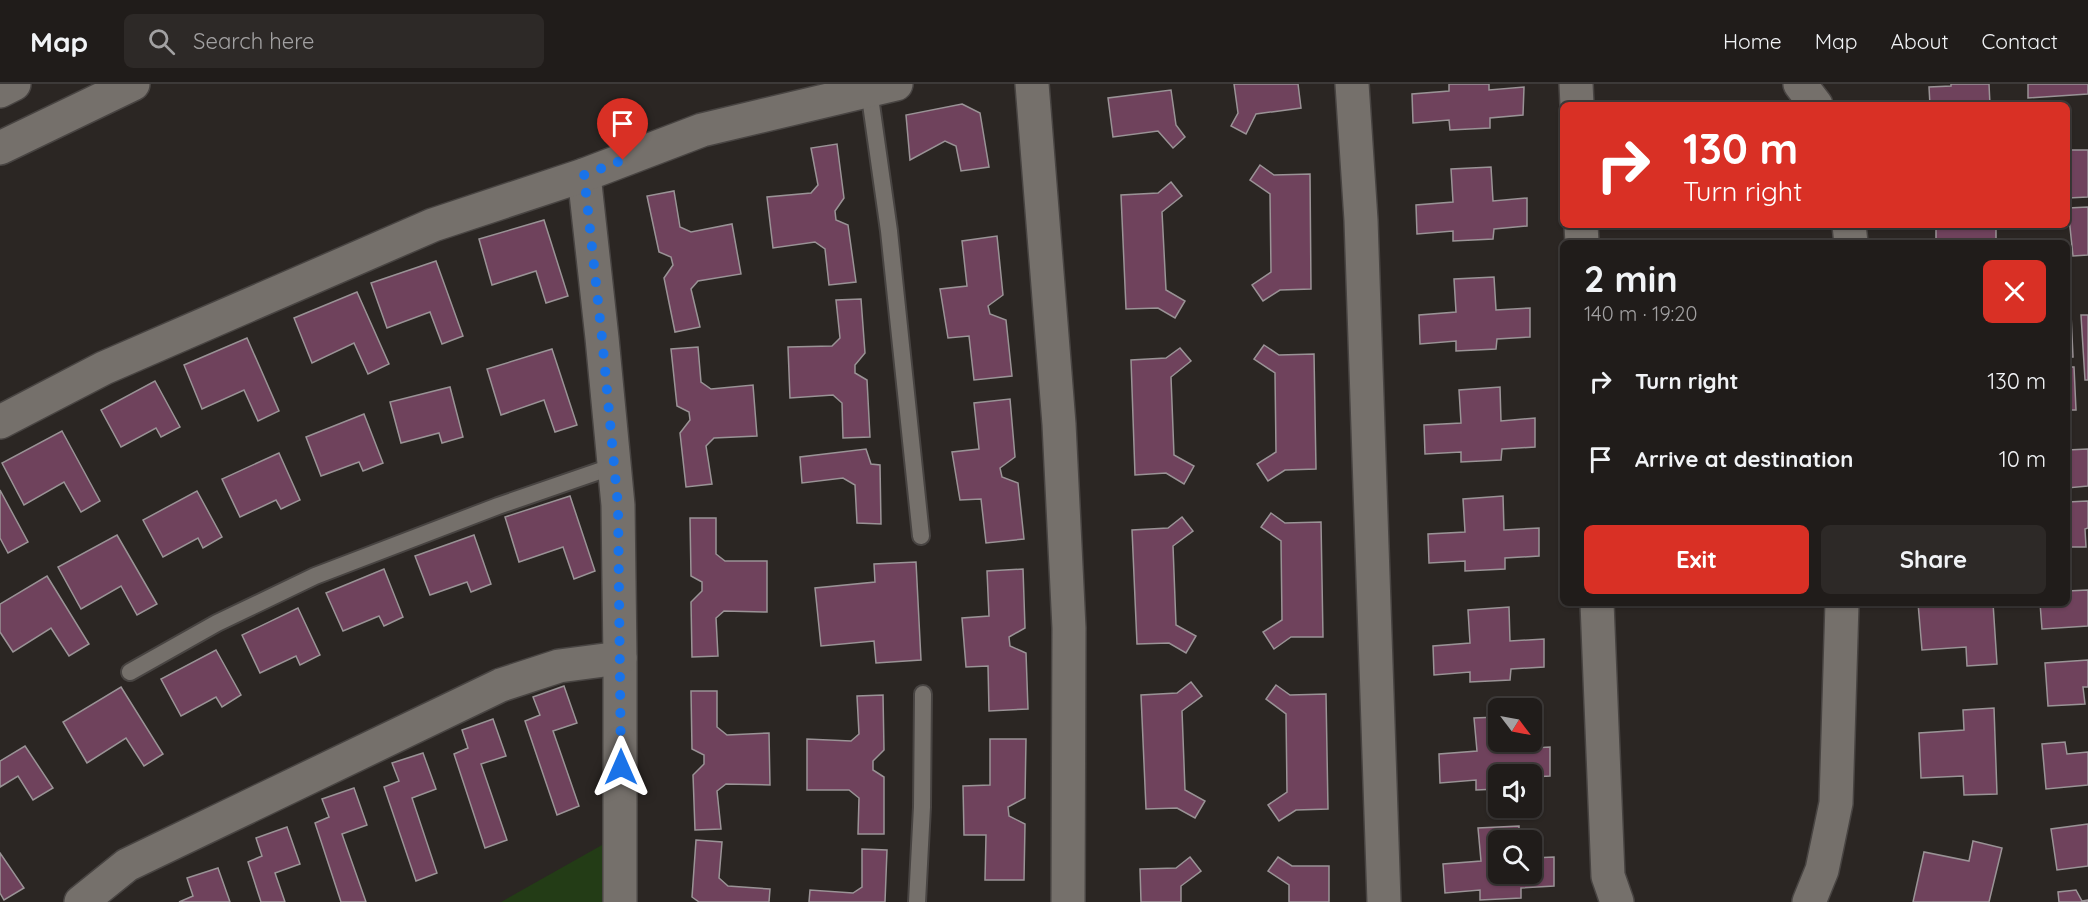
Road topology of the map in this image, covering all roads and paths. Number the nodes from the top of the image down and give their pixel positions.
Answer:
1 (14, 84) edge
2 (133, 84) edge
3 (1032, 84) edge
4 (1352, 84) edge
5 (1576, 84) edge
6 (1800, 84) edge
7 (883, 87) edge
8 (0, 91) edge
9 (1577, 102) edge
10 (1814, 102) edge
11 (0, 148) edge
12 (584, 175) junction
13 (0, 422) edge
14 (614, 466) junction
15 (921, 536) dead end
16 (1597, 606) edge
17 (1842, 606) edge
18 (620, 658) junction
19 (130, 672) dead end
20 (923, 694) dead end
21 (81, 902) edge
22 (620, 902) edge
23 (918, 902) edge
24 (1068, 902) edge
25 (1384, 902) edge
26 (1617, 902) edge
27 (1809, 902) edge

1 - 8 street
2 - 11 street
3 - 24 street
4 - 25 street
5 - 9 street
6 - 10 street
7 - 12 street
7 - 15 lane
12 - 13 street
12 - 14 street
14 - 18 street
14 - 19 lane
16 - 26 street
17 - 27 street
18 - 21 street
18 - 22 street
20 - 23 lane

